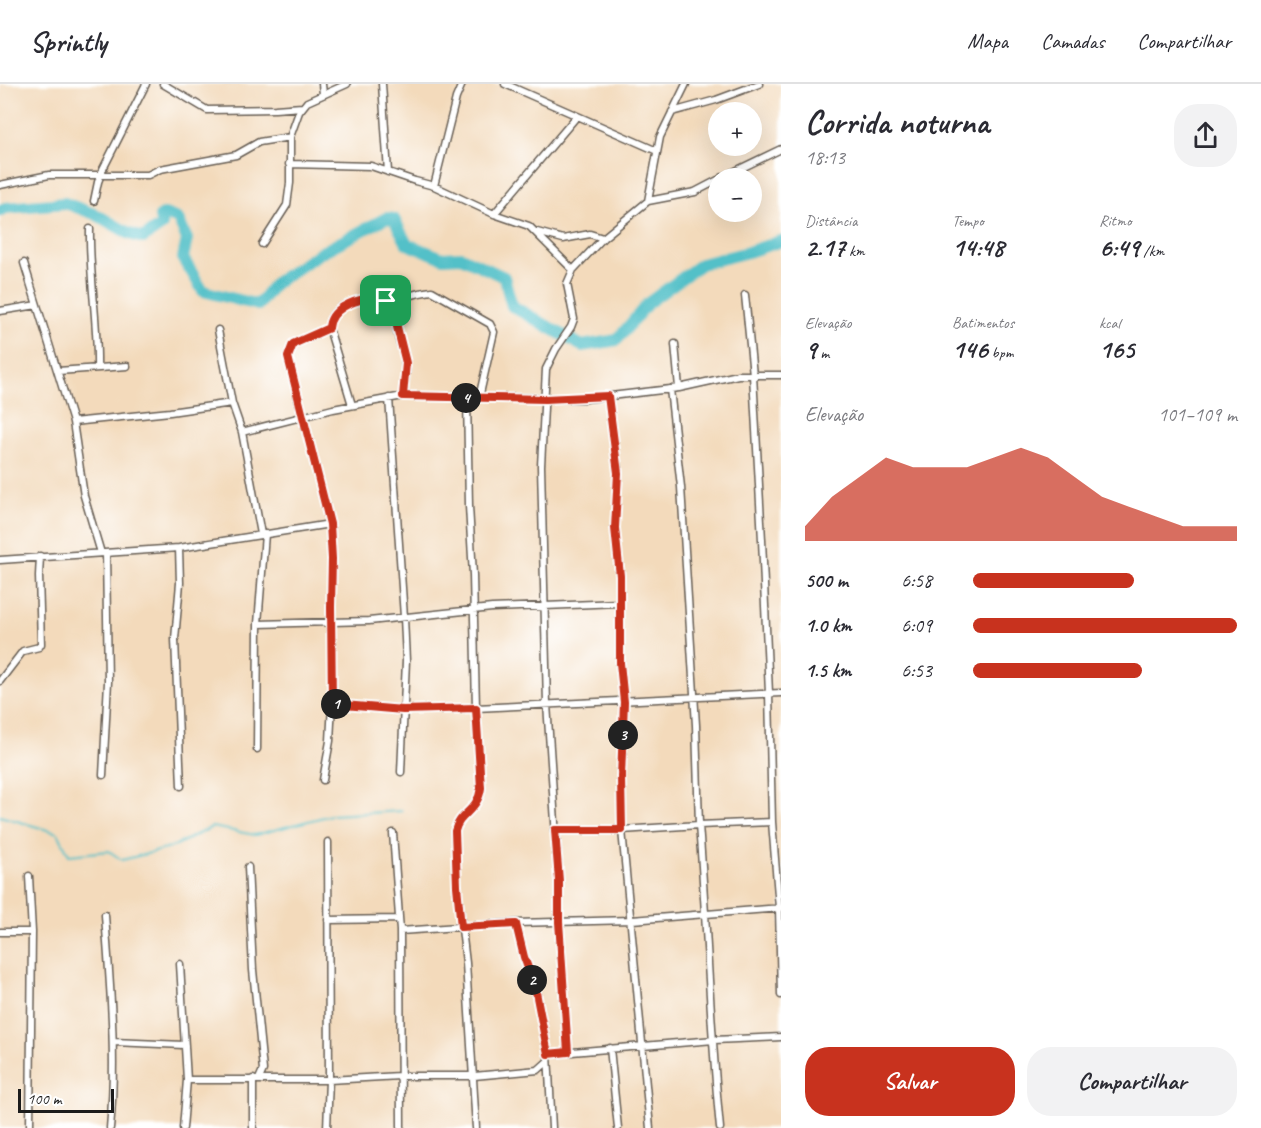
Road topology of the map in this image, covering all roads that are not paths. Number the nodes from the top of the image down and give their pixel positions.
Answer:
1 (146, 84) edge
2 (163, 84) edge
3 (322, 84) edge
4 (347, 84) edge
5 (382, 84) edge
6 (462, 84) edge
7 (505, 84) edge
8 (686, 84) edge
9 (759, 84) edge
10 (323, 94) junction
11 (302, 106) junction
12 (672, 112) junction
13 (577, 116) junction
14 (290, 137) junction
15 (781, 149) edge
16 (657, 151) junction
17 (289, 164) junction
18 (742, 168) edge
19 (388, 171) junction
20 (100, 177) junction
21 (0, 184) edge
22 (708, 185) edge
23 (434, 186) junction
24 (94, 201) dead end
25 (648, 201) junction
26 (494, 214) junction
27 (90, 229) dead end
28 (536, 232) junction
29 (603, 238) junction
30 (262, 244) dead end
31 (24, 263) dead end
32 (573, 270) junction
33 (745, 295) dead end
34 (37, 305) junction
35 (0, 310) edge
36 (393, 311) junction
37 (329, 328) junction
38 (218, 330) dead end
39 (675, 344) dead end
40 (127, 366) dead end
41 (97, 368) junction
42 (58, 372) junction
43 (753, 375) junction
44 (781, 375) edge
45 (679, 388) junction
46 (670, 389) junction
47 (403, 396) junction
48 (608, 396) junction
49 (389, 398) junction
50 (467, 398) junction
51 (479, 398) junction
52 (545, 399) junction
53 (232, 403) junction
54 (352, 405) junction
55 (304, 417) junction
56 (73, 422) junction
57 (242, 432) junction
58 (330, 524) junction
59 (263, 534) junction
60 (179, 548) junction
61 (104, 553) junction
62 (40, 556) junction
63 (0, 560) edge
64 (619, 603) junction
65 (545, 606) junction
66 (474, 610) junction
67 (404, 617) junction
68 (332, 623) junction
69 (258, 624) junction
70 (0, 681) edge
71 (769, 693) junction
72 (781, 693) edge
73 (694, 697) junction
74 (624, 702) junction
75 (332, 704) junction
76 (547, 704) junction
77 (476, 708) junction
78 (403, 710) junction
79 (257, 750) dead end
80 (401, 772) dead end
81 (103, 775) dead end
82 (324, 780) dead end
83 (181, 786) dead end
84 (772, 822) junction
85 (699, 825) junction
86 (555, 830) junction
87 (622, 830) junction
88 (393, 833) dead end
89 (328, 842) dead end
90 (248, 867) dead end
91 (30, 876) dead end
92 (780, 908) edge
93 (706, 913) junction
94 (105, 915) dead end
95 (399, 918) junction
96 (328, 920) junction
97 (632, 920) junction
98 (559, 922) junction
99 (516, 924) junction
100 (461, 927) junction
101 (0, 932) edge
102 (32, 932) junction
103 (400, 932) junction
104 (180, 964) dead end
105 (781, 995) edge
106 (781, 1037) edge
107 (714, 1040) junction
108 (113, 1042) junction
109 (184, 1044) junction
110 (642, 1045) junction
111 (610, 1048) junction
112 (568, 1052) junction
113 (548, 1057) junction
114 (263, 1070) junction
115 (538, 1070) junction
116 (400, 1076) junction
117 (474, 1076) junction
118 (549, 1078) junction
119 (256, 1079) junction
120 (270, 1079) junction
121 (187, 1080) junction
122 (329, 1080) junction
123 (30, 1128) edge
124 (110, 1128) edge
125 (183, 1128) edge
126 (253, 1128) edge
127 (327, 1128) edge
128 (401, 1128) edge
129 (476, 1128) edge
130 (552, 1128) edge
131 (618, 1128) edge
132 (650, 1128) edge
133 (720, 1128) edge

1 - 20 street
2 - 11 street
3 - 10 street
4 - 10 street
5 - 19 street
6 - 23 street
7 - 13 street
8 - 12 street
9 - 12 street
10 - 11 street
11 - 14 street
12 - 16 street
13 - 16 street
13 - 26 street
14 - 17 street
14 - 20 street
15 - 18 street
16 - 25 street
17 - 19 street
17 - 30 street
19 - 23 street
20 - 21 street
20 - 24 street
22 - 25 street
23 - 26 street
25 - 29 street
26 - 28 street
27 - 41 street
28 - 29 street
28 - 32 street
29 - 32 street
31 - 34 street
32 - 52 street
33 - 43 street
34 - 35 street
34 - 42 street
36 - 37 street
36 - 47 street
36 - 51 street
37 - 54 street
37 - 55 street
38 - 53 street
39 - 45 street
40 - 41 street
41 - 42 street
42 - 56 street
43 - 44 street
43 - 45 street
43 - 71 street
45 - 46 street
46 - 48 street
46 - 73 street
47 - 49 street
47 - 50 street
48 - 52 street
48 - 64 street
49 - 54 street
49 - 67 street
50 - 51 street
50 - 66 street
51 - 52 street
52 - 65 street
53 - 56 street
53 - 57 street
54 - 55 street
55 - 57 street
55 - 58 street
56 - 61 street
57 - 59 street
58 - 59 street
58 - 68 street
59 - 60 street
59 - 69 street
60 - 61 street
60 - 83 street
61 - 62 street
61 - 81 street
62 - 63 street
62 - 70 street
64 - 65 street
64 - 74 street
65 - 66 street
65 - 76 street
66 - 67 street
66 - 77 street
67 - 68 street
67 - 78 street
68 - 69 street
68 - 75 street
69 - 79 street
71 - 72 street
71 - 73 street
71 - 84 street
73 - 74 street
73 - 85 street
74 - 76 street
74 - 87 street
75 - 78 street
75 - 82 street
76 - 77 street
76 - 86 street
77 - 78 street
77 - 100 street
78 - 80 street
84 - 85 street
84 - 92 street
85 - 87 street
85 - 93 street
86 - 87 street
86 - 98 street
87 - 97 street
88 - 95 street
89 - 96 street
90 - 114 street
91 - 102 street
92 - 93 street
92 - 105 street
93 - 97 street
93 - 107 street
94 - 108 street
95 - 96 street
95 - 103 street
96 - 122 street
97 - 98 street
97 - 110 street
98 - 99 street
98 - 112 street
99 - 100 street
99 - 113 street
100 - 103 street
100 - 117 street
101 - 102 street
102 - 123 street
103 - 116 street
104 - 109 street
106 - 107 street
107 - 110 street
107 - 133 street
108 - 109 street
108 - 124 street
109 - 121 street
110 - 111 street
110 - 132 street
111 - 112 street
111 - 131 street
112 - 113 street
113 - 115 street
113 - 118 street
114 - 119 street
114 - 120 street
115 - 117 street
115 - 118 street
116 - 117 street
116 - 122 street
116 - 128 street
117 - 129 street
118 - 130 street
119 - 120 street
119 - 121 street
119 - 126 street
120 - 122 street
121 - 125 street
122 - 127 street

